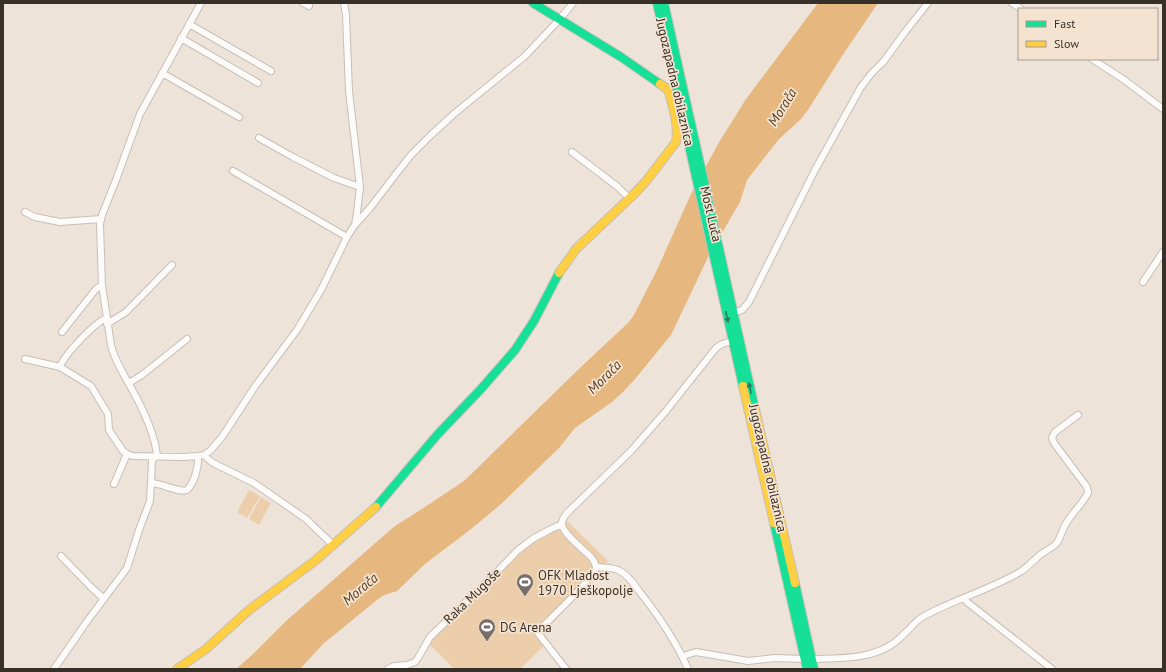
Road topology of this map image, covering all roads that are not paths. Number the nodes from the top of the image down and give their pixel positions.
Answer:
1 (201, 3) edge
2 (344, 3) edge
3 (533, 3) edge
4 (573, 3) edge
5 (657, 3) edge
6 (664, 3) edge
7 (928, 3) edge
8 (559, 20) junction
9 (189, 24) junction
10 (181, 38) junction
11 (1094, 60) edge
12 (271, 72) dead end
13 (162, 74) junction
14 (258, 83) dead end
15 (1163, 109) edge
16 (239, 117) dead end
17 (259, 138) dead end
18 (572, 152) dead end
19 (696, 161) junction
20 (233, 171) dead end
21 (360, 187) junction
22 (629, 198) junction
23 (25, 212) dead end
24 (101, 219) junction
25 (354, 226) junction
26 (346, 237) junction
27 (1163, 252) edge
28 (172, 265) dead end
29 (720, 268) junction
30 (1143, 282) dead end
31 (102, 285) junction
32 (734, 313) junction
33 (107, 321) junction
34 (62, 332) dead end
35 (186, 340) dead end
36 (732, 341) junction
37 (25, 358) dead end
38 (60, 367) junction
39 (129, 383) junction
40 (1078, 415) dead end
41 (127, 454) junction
42 (201, 455) junction
43 (157, 456) junction
44 (151, 483) junction
45 (114, 484) dead end
46 (562, 524) junction
47 (333, 545) junction
48 (61, 556) dead end
49 (596, 568) junction
50 (964, 598) junction
51 (104, 599) junction
52 (682, 656) junction
53 (808, 659) junction
54 (54, 669) edge
55 (177, 669) edge
56 (388, 669) edge
57 (566, 669) edge
58 (688, 669) edge
59 (807, 669) edge
60 (814, 669) edge
61 (1052, 669) edge

1 - 9 street
2 - 21 street
3 - 8 main road
4 - 8 street
5 - 19 main road, Jugozapadna obilaznica
6 - 19 main road, Jugozapadna obilaznica
7 - 32 street
8 - 22 main road
8 - 25 street
9 - 10 street
9 - 12 street
10 - 13 street
10 - 14 street
11 - 15 street
13 - 16 street
13 - 24 street
17 - 21 street
18 - 22 street
19 - 29 main road, Most Luča
20 - 26 street
21 - 25 street
22 - 47 main road
23 - 24 street
24 - 31 street
25 - 26 street
26 - 42 street
27 - 30 street
28 - 33 street
29 - 32 main road, Jugozapadna obilaznica
29 -> 36 main road, Jugozapadna obilaznica
31 - 33 street
31 - 34 street
53 -> 32 main road, Jugozapadna obilaznica
33 - 38 street
33 - 39 street
35 - 39 street
36 - 46 street
36 - 53 main road, Jugozapadna obilaznica
37 - 38 street
38 - 41 street
39 - 43 street
40 - 50 street
41 - 43 street
41 - 45 street
42 - 43 street
42 - 44 street
42 - 47 street
43 - 44 street
44 - 51 street
46 - 49 street
46 - 56 street, Raka Mugoše
47 - 55 main road
48 - 51 street
49 - 52 street
49 - 57 street
50 - 53 street
50 - 61 street
51 - 54 street
52 - 53 street
52 - 58 street
53 - 59 main road, Jugozapadna obilaznica
53 - 60 main road, Jugozapadna obilaznica

